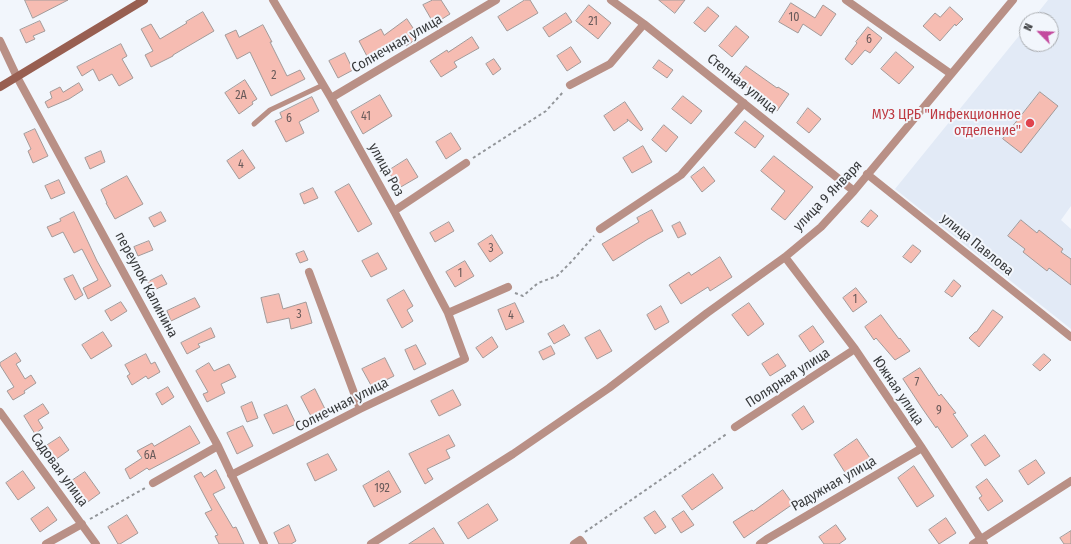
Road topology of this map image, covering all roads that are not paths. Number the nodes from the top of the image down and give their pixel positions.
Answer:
1 (144, 0) edge
2 (273, 0) edge
3 (496, 0) edge
4 (611, 0) edge
5 (846, 0) edge
6 (1013, 0) edge
7 (644, 24) junction
8 (0, 41) edge
9 (951, 74) junction
10 (18, 77) junction
11 (323, 85) junction
12 (570, 85) road end
13 (0, 87) edge
14 (331, 98) junction
15 (744, 103) junction
16 (254, 124) dead end
17 (466, 163) road end
18 (868, 174) junction
19 (854, 191) junction
20 (394, 211) junction
21 (600, 229) road end
22 (784, 257) junction
23 (310, 272) dead end
24 (508, 287) road end
25 (448, 313) junction
26 (1071, 337) edge
27 (855, 349) junction
28 (465, 359) joint
29 (360, 409) junction
30 (0, 412) edge
31 (735, 428) road end
32 (218, 446) junction
33 (922, 448) junction
34 (231, 475) junction
35 (1071, 481) edge
36 (153, 483) road end
37 (82, 524) junction
38 (979, 542) edge
39 (46, 544) edge
40 (96, 544) edge
41 (264, 544) edge
42 (371, 544) edge
43 (760, 544) edge

1 - 10 main road
2 - 11 street, улица Роз
3 - 14 street, Солнечная улица
4 - 7 street, Степная улица
5 - 9 street
6 - 9 street, улица 9 Января
7 - 12 street
7 - 15 street, Степная улица
8 - 10 street, переулок Калинина
9 - 18 street, улица 9 Января
10 - 13 main road
10 - 32 street, переулок Калинина
11 - 14 street, улица Роз
11 - 16 lane
14 - 20 street, улица Роз
15 - 19 street, Степная улица
15 - 21 street
17 - 20 street
18 - 19 street, улица 9 Января
18 - 26 street, улица Павлова
19 - 22 street, улица 9 Января
20 - 25 street, улица Роз
22 - 27 street, Южная улица
22 - 42 street, улица 9 Января
23 - 29 street
24 - 25 street
25 - 28 street, улица Роз
27 - 31 street, Полярная улица
27 - 33 street, Южная улица
28 - 29 street, Солнечная улица
29 - 34 street, Солнечная улица
30 - 37 street, Садовая улица
32 - 34 street, переулок Калинина
32 - 36 street
33 - 38 street, Южная улица
33 - 43 street, Радужная улица
34 - 41 street, переулок Калинина
35 - 38 street
37 - 39 street
37 - 40 street, Садовая улица

